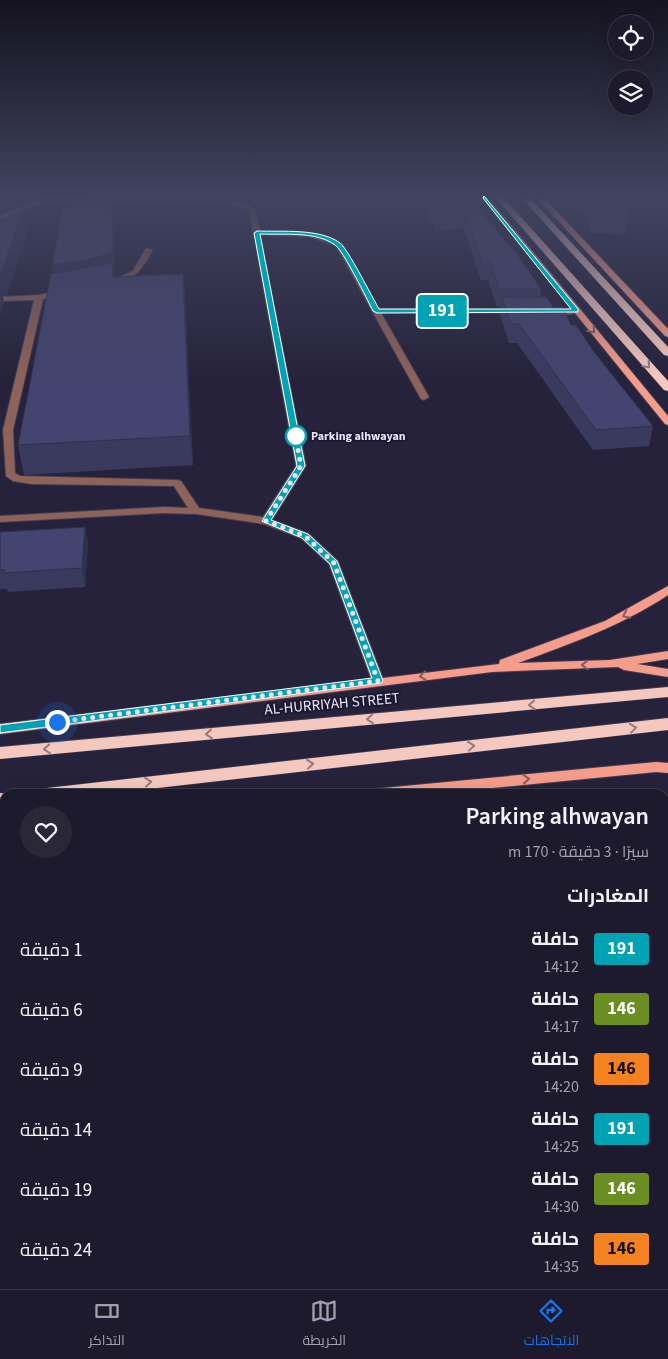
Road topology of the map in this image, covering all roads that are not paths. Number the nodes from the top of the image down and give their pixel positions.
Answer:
1 (145, 257) edge
2 (262, 257) edge
3 (346, 257) edge
4 (533, 257) edge
5 (552, 257) edge
6 (580, 257) edge
7 (596, 257) edge
8 (107, 284) edge
9 (68, 291) edge
10 (39, 296) junction
11 (0, 299) edge
12 (377, 311) junction
13 (526, 311) edge
14 (536, 311) edge
15 (576, 311) junction
16 (667, 332) edge
17 (668, 353) edge
18 (668, 388) edge
19 (424, 397) dead end
20 (668, 422) edge
21 (4, 428) edge
22 (196, 511) junction
23 (0, 519) edge
24 (266, 521) junction
25 (668, 590) edge
26 (668, 656) edge
27 (610, 664) junction
28 (492, 668) junction
29 (668, 673) edge
30 (378, 681) junction
31 (668, 692) edge
32 (668, 724) edge
33 (0, 729) edge
34 (0, 753) edge
35 (664, 766) edge
36 (92, 789) edge
37 (425, 789) edge

1 - 8 street
2 - 24 street
3 - 12 street
4 - 15 main road
5 -> 18 highway
6 - 17 highway
7 - 16 main road
9 - 10 street
10 - 11 street
10 - 21 street
12 - 13 street
12 - 19 street
14 - 15 street
15 -> 20 main road
21 - 22 street
22 - 23 street
22 - 24 street
24 - 30 street
25 -> 28 main road
26 - 27 main road
27 -> 28 main road
27 - 29 main road
28 -> 30 main road
30 - 33 main road
31 -> 34 highway, AL-HURRIYAH STREET
36 -> 32 highway
37 -> 35 main road

